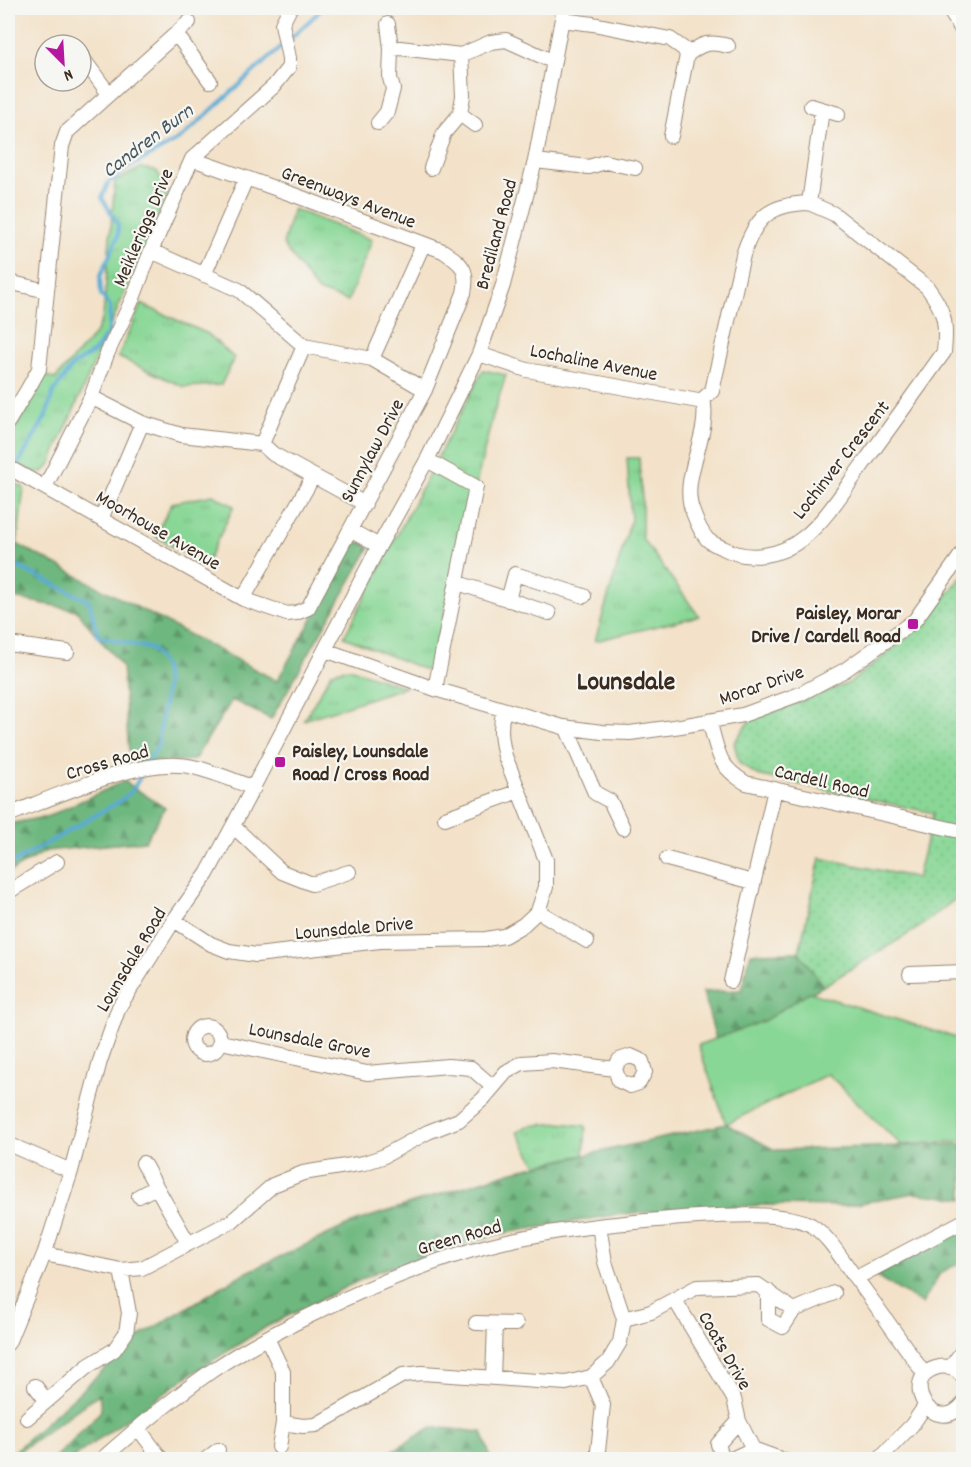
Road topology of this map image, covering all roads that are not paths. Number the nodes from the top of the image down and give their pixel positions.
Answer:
1 (290, 8) edge
2 (948, 8) edge
3 (563, 14) edge
4 (189, 22) dead end
5 (387, 24) dead end
6 (963, 33) edge
7 (177, 35) junction
8 (728, 46) dead end
9 (391, 49) junction
10 (461, 55) junction
11 (687, 55) junction
12 (552, 61) junction
13 (93, 72) edge
14 (210, 81) dead end
15 (109, 94) junction
16 (460, 114) junction
17 (838, 114) dead end
18 (378, 123) dead end
19 (475, 125) dead end
20 (671, 136) dead end
21 (192, 159) junction
22 (535, 161) junction
23 (431, 168) dead end
24 (635, 168) dead end
25 (246, 179) junction
26 (809, 204) junction
27 (423, 245) junction
28 (151, 251) junction
29 (204, 275) junction
30 (8, 282) edge
31 (47, 291) junction
32 (464, 293) joint
33 (304, 346) junction
34 (479, 354) junction
35 (372, 359) junction
36 (425, 390) junction
37 (91, 396) junction
38 (703, 399) junction
39 (8, 422) edge
40 (142, 423) junction
41 (262, 444) junction
42 (427, 460) junction
43 (8, 467) edge
44 (313, 477) junction
45 (45, 487) junction
46 (365, 504) junction
47 (100, 519) junction
48 (350, 530) junction
49 (379, 546) junction
50 (963, 551) edge
51 (458, 583) junction
52 (584, 596) dead end
53 (243, 599) junction
54 (508, 600) junction
55 (296, 613) joint
56 (549, 613) dead end
57 (8, 644) edge
58 (325, 650) junction
59 (67, 652) dead end
60 (435, 689) junction
61 (504, 710) junction
62 (710, 721) junction
63 (566, 727) junction
64 (254, 788) junction
65 (775, 789) junction
66 (519, 791) junction
67 (8, 815) edge
68 (445, 818) dead end
69 (234, 826) junction
70 (623, 828) dead end
71 (963, 832) edge
72 (667, 859) dead end
73 (57, 861) dead end
74 (349, 872) dead end
75 (753, 882) junction
76 (8, 892) edge
77 (538, 911) junction
78 (174, 920) junction
79 (587, 941) dead end
80 (963, 972) edge
81 (910, 974) dead end
82 (731, 981) dead end
83 (220, 1042) dead end
84 (615, 1069) dead end
85 (493, 1087) junction
86 (8, 1144) edge
87 (143, 1163) dead end
88 (71, 1171) junction
89 (156, 1187) junction
90 (139, 1196) dead end
91 (963, 1221) edge
92 (599, 1226) junction
93 (188, 1243) junction
94 (45, 1252) junction
95 (121, 1270) junction
96 (856, 1278) junction
97 (768, 1291) junction
98 (834, 1293) dead end
99 (675, 1300) junction
100 (794, 1310) junction
101 (624, 1319) junction
102 (476, 1323) dead end
103 (495, 1324) junction
104 (516, 1324) dead end
105 (267, 1338) junction
106 (8, 1343) edge
107 (963, 1349) edge
108 (950, 1368) junction
109 (926, 1375) junction
110 (591, 1377) junction
111 (494, 1378) junction
112 (963, 1378) edge
113 (35, 1386) dead end
114 (46, 1400) junction
115 (925, 1406) junction
116 (962, 1408) edge
117 (27, 1418) dead end
118 (739, 1421) junction
119 (283, 1423) junction
120 (138, 1428) junction
121 (279, 1447) dead end
122 (753, 1449) junction
123 (219, 1450) dead end
124 (101, 1460) edge
125 (162, 1460) edge
126 (205, 1460) edge
127 (597, 1460) edge
128 (723, 1460) edge
129 (729, 1460) edge
130 (783, 1460) edge
131 (878, 1460) edge

1 - 21 street, Meikleriggs Drive
2 - 6 street
3 - 11 street
3 - 12 street, Brediland Road
4 - 7 street
5 - 9 street
7 - 14 street
7 - 15 street
8 - 11 street
9 - 10 street
9 - 18 street
10 - 12 street
10 - 16 street
11 - 20 street
12 - 22 street, Brediland Road
13 - 15 street
15 - 31 street
16 - 19 street
16 - 23 street
17 - 26 street
21 - 25 street, Greenways Avenue
21 - 28 street, Meikleriggs Drive
22 - 24 street
22 - 34 street, Brediland Road
25 - 27 street, Greenways Avenue
25 - 29 street
26 - 38 street, Lochinver Crescent
26 - 38 street, Lochinver Crescent
27 - 32 street, Greenways Avenue
27 - 35 street
28 - 29 street
28 - 37 street, Meikleriggs Drive
29 - 33 street
30 - 31 street
31 - 39 street
32 - 36 street, Sunnylaw Drive
33 - 35 street
33 - 41 street
34 - 38 street, Lochaline Avenue
34 - 42 street, Brediland Road
35 - 36 street
36 - 46 street, Sunnylaw Drive
37 - 40 street
37 - 45 street, Meikleriggs Drive
40 - 41 street
40 - 47 street
41 - 44 street
42 - 49 street, Brediland Road
42 - 51 street
43 - 45 street, Moorhouse Avenue
44 - 46 street
44 - 53 street
45 - 47 street, Moorhouse Avenue
46 - 48 street, Sunnylaw Drive
47 - 53 street, Moorhouse Avenue
48 - 49 street
48 - 55 street, Sunnylaw Drive
49 - 58 street, Brediland Road
50 - 62 street, Morar Drive
51 - 54 street
51 - 60 street
52 - 54 street
53 - 55 street, Moorhouse Avenue
54 - 56 street
57 - 59 street
58 - 60 street
58 - 64 street, Lounsdale Road
60 - 61 street
61 - 63 street, Morar Drive
61 - 66 street
62 - 63 street, Morar Drive
62 - 65 street, Cardell Road
63 - 70 street
64 - 67 street, Cross Road
64 - 69 street, Lounsdale Road
65 - 71 street, Cardell Road
65 - 75 street
66 - 68 street
66 - 77 street
69 - 74 street
69 - 78 street, Lounsdale Road
72 - 75 street
73 - 76 street
75 - 82 street
77 - 78 street, Lounsdale Drive
77 - 79 street
78 - 88 street, Lounsdale Road
80 - 81 street
83 - 85 street, Lounsdale Grove
84 - 85 street
85 - 93 street
86 - 88 street
87 - 89 street
88 - 94 street, Lounsdale Road
89 - 90 street
89 - 93 street
91 - 96 street
92 - 96 street, Green Road
92 - 101 street
92 - 105 street, Green Road
93 - 95 street
94 - 95 street
94 - 106 street, Lounsdale Road
95 - 114 street
96 - 109 street, Green Road
97 - 99 street
97 - 100 street
97 - 100 street
98 - 100 street
99 - 101 street
99 - 118 street, Coats Drive
101 - 110 street
102 - 103 street
103 - 104 street
103 - 111 street
105 - 119 street
105 - 120 street, Green Road
107 - 108 street
108 - 109 street
108 - 112 street
109 - 115 street
110 - 111 street
110 - 127 street
111 - 119 street
113 - 114 street
114 - 117 street
115 - 116 street
115 - 131 street
118 - 122 street, Coats Drive
118 - 128 street, Coats Drive
119 - 121 street
120 - 124 street, Green Road
120 - 125 street
122 - 129 street
122 - 130 street
123 - 126 street

